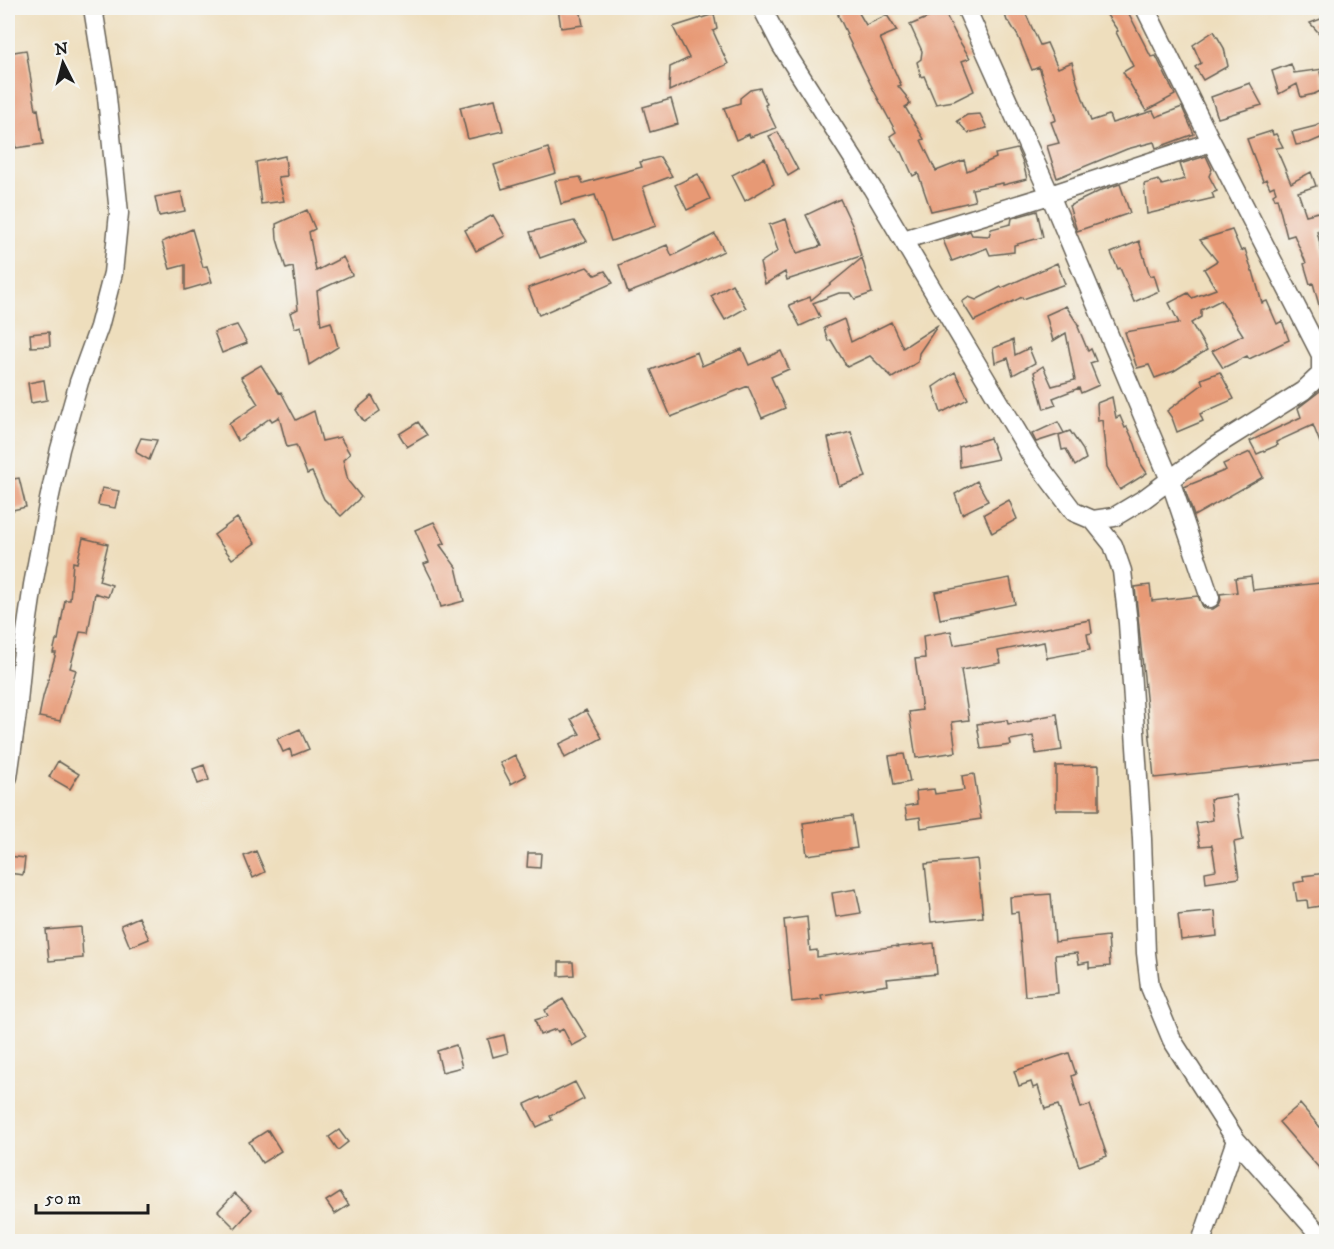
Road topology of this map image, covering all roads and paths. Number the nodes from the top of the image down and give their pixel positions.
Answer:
1 (93, 8) edge
2 (762, 8) edge
3 (966, 8) edge
4 (1145, 8) edge
5 (1211, 142) junction
6 (1050, 195) junction
7 (903, 240) junction
8 (1170, 480) junction
9 (1093, 520) junction
10 (1209, 598) dead end
11 (8, 777) edge
12 (1236, 1140) junction
13 (1201, 1242) edge
14 (1326, 1242) edge

1 - 11 street
2 - 7 street
3 - 6 street
4 - 5 street
5 - 6 street
5 - 8 street
6 - 7 street
6 - 8 street
7 - 9 street
8 - 9 street
8 - 10 street
9 - 12 street
12 - 13 street
12 - 14 street

